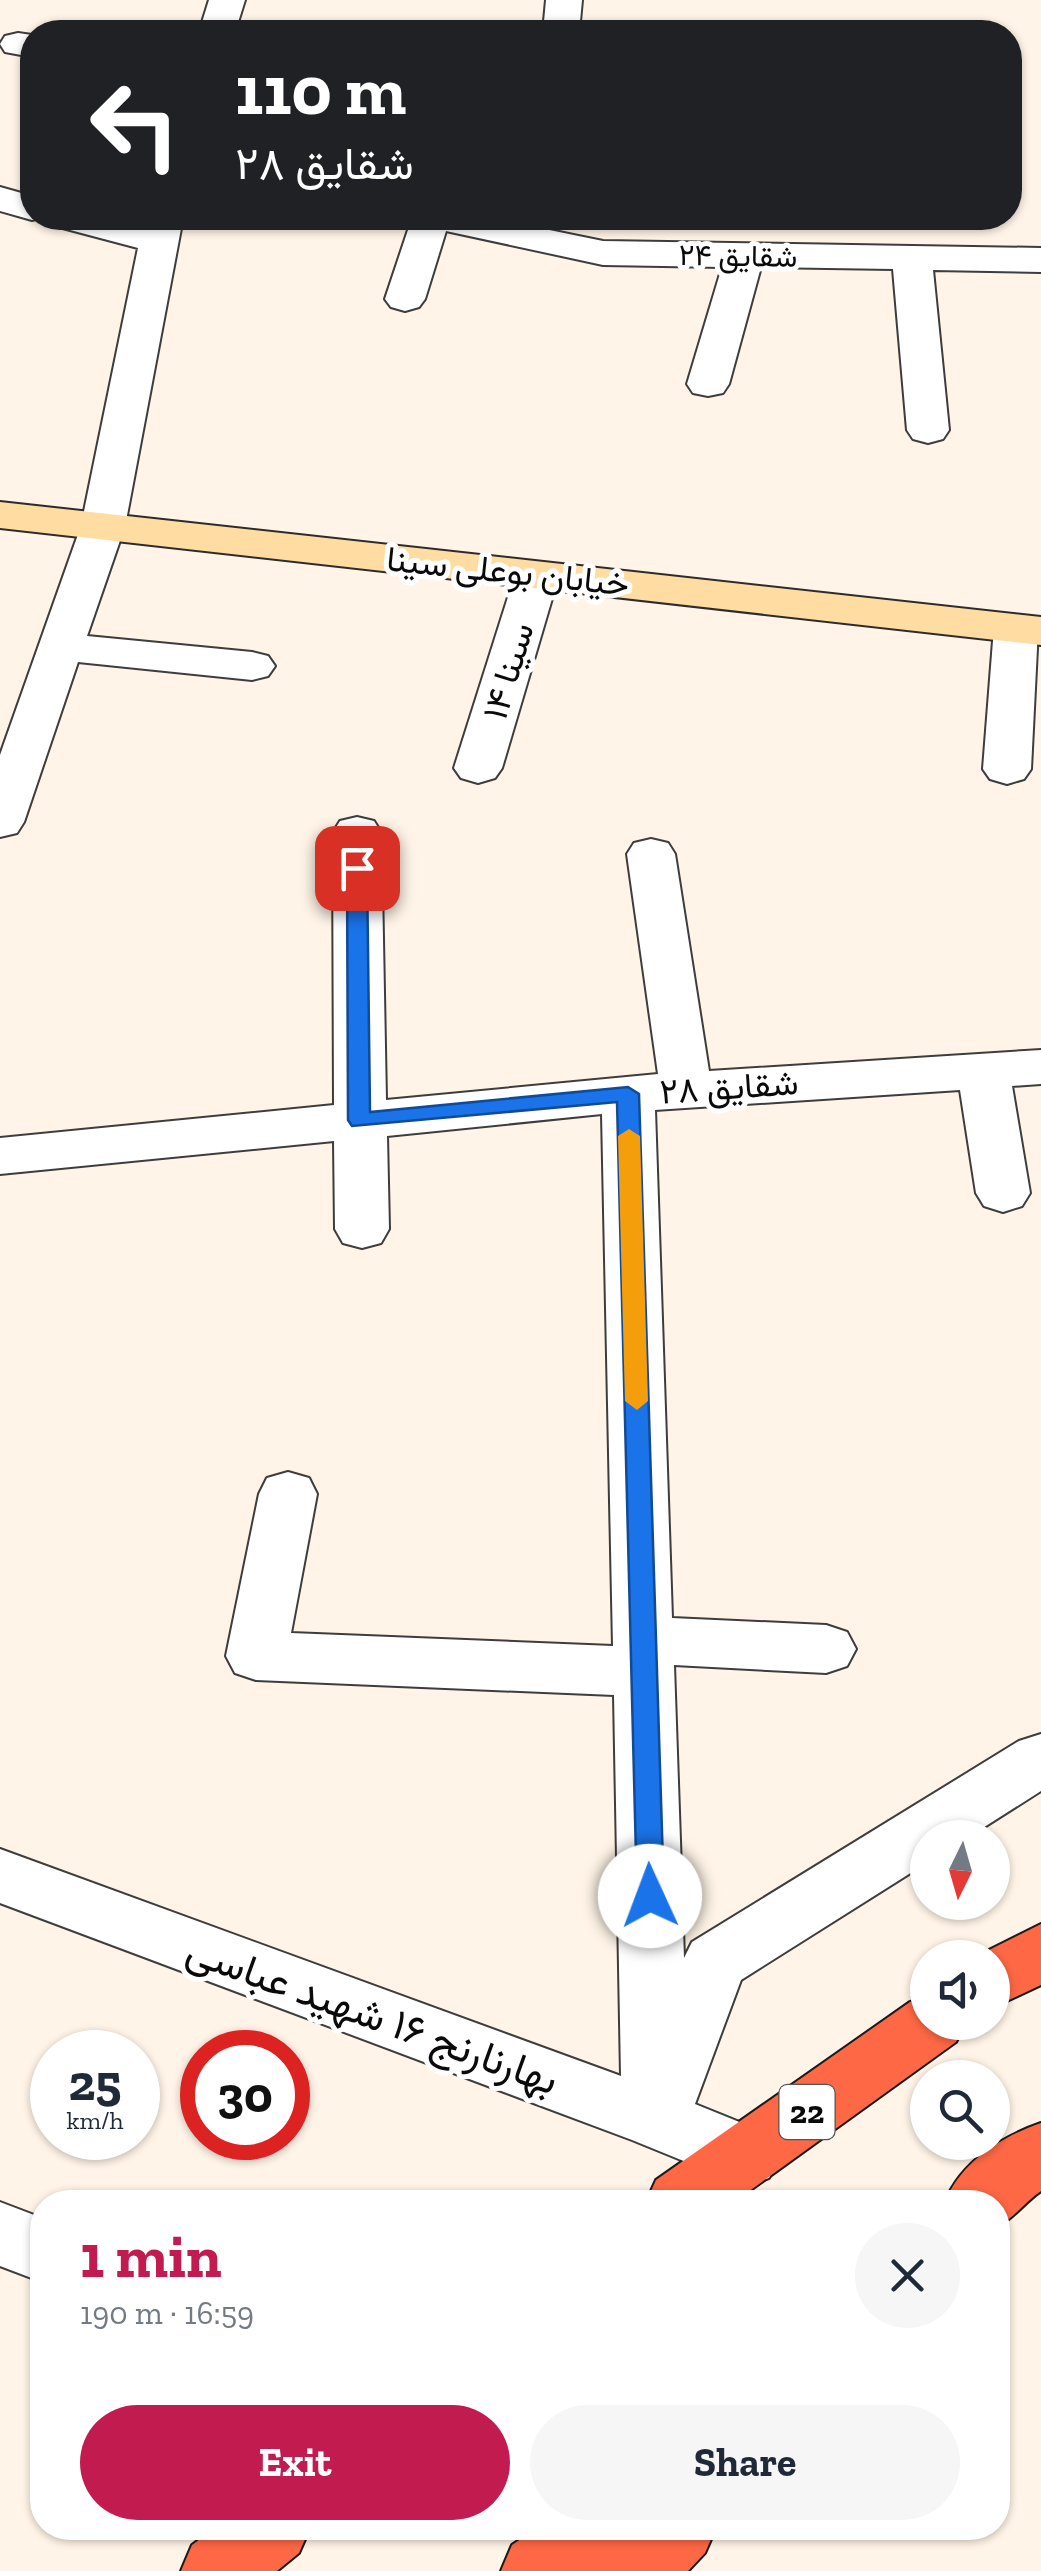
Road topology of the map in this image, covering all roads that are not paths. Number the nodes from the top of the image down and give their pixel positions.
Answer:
1 (162, 230) edge
2 (427, 230) edge
3 (493, 230) edge
4 (951, 230) edge
5 (744, 256) junction
6 (912, 258) junction
7 (958, 259) junction
8 (1041, 260) edge
9 (405, 299) dead end
10 (708, 384) dead end
11 (928, 430) dead end
12 (0, 515) edge
13 (102, 526) junction
14 (537, 574) junction
15 (1028, 630) edge
16 (61, 647) junction
17 (252, 666) dead end
18 (478, 768) dead end
19 (1008, 768) dead end
20 (0, 822) edge
21 (356, 832) dead end
22 (651, 854) dead end
23 (1041, 1067) edge
24 (982, 1071) junction
25 (686, 1090) junction
26 (628, 1094) junction
27 (359, 1120) junction
28 (0, 1156) edge
29 (1004, 1193) dead end
30 (362, 1230) dead end
31 (288, 1494) dead end
32 (826, 1650) dead end
33 (644, 1656) junction
34 (1041, 1759) edge
35 (0, 1876) edge
36 (1041, 1952) edge
37 (1010, 1970) edge
38 (910, 2038) edge
39 (656, 2119) junction
40 (1041, 2152) edge
41 (745, 2156) junction
42 (697, 2190) edge
43 (990, 2190) edge
44 (0, 2234) edge
45 (30, 2245) edge
46 (258, 2540) edge
47 (581, 2540) edge
48 (667, 2540) edge
49 (218, 2571) edge
50 (538, 2571) edge
51 (637, 2571) edge

1 - 13 street
2 - 9 street
3 - 5 street, شقایق ۲۴
4 - 7 street
5 - 6 street, شقایق ۲۴
5 - 10 street
6 - 7 street, شقایق ۲۴
6 - 11 street
7 - 8 street, شقایق ۲۴
12 - 13 main road, خیابان بوعلی سینا
13 - 14 main road, خیابان بوعلی سینا
13 - 16 street
14 - 15 main road, خیابان بوعلی سینا
14 - 18 street, سینا ۱۴
15 - 19 street
16 - 17 street
16 - 20 street
21 - 27 street
22 - 25 street
23 - 24 street, شقایق ۲۸
24 - 25 street, شقایق ۲۸
24 - 29 street
25 - 26 street, شقایق ۲۸
26 - 27 street, شقایق ۲۸
26 - 33 street
27 - 28 street, شقایق ۲۸
27 - 30 street
31 - 33 street
32 - 33 street
33 - 39 street
34 - 39 street
35 - 39 street, بهارنارنج ۱۶ شهید عباسی
36 - 37 highway
38 - 41 highway, 22
39 - 41 street, بهارنارنج ۱۶ شهید عباسی
40 - 43 highway
41 - 42 highway, 22
44 - 45 street
46 - 49 highway
47 - 50 highway
48 - 51 highway

